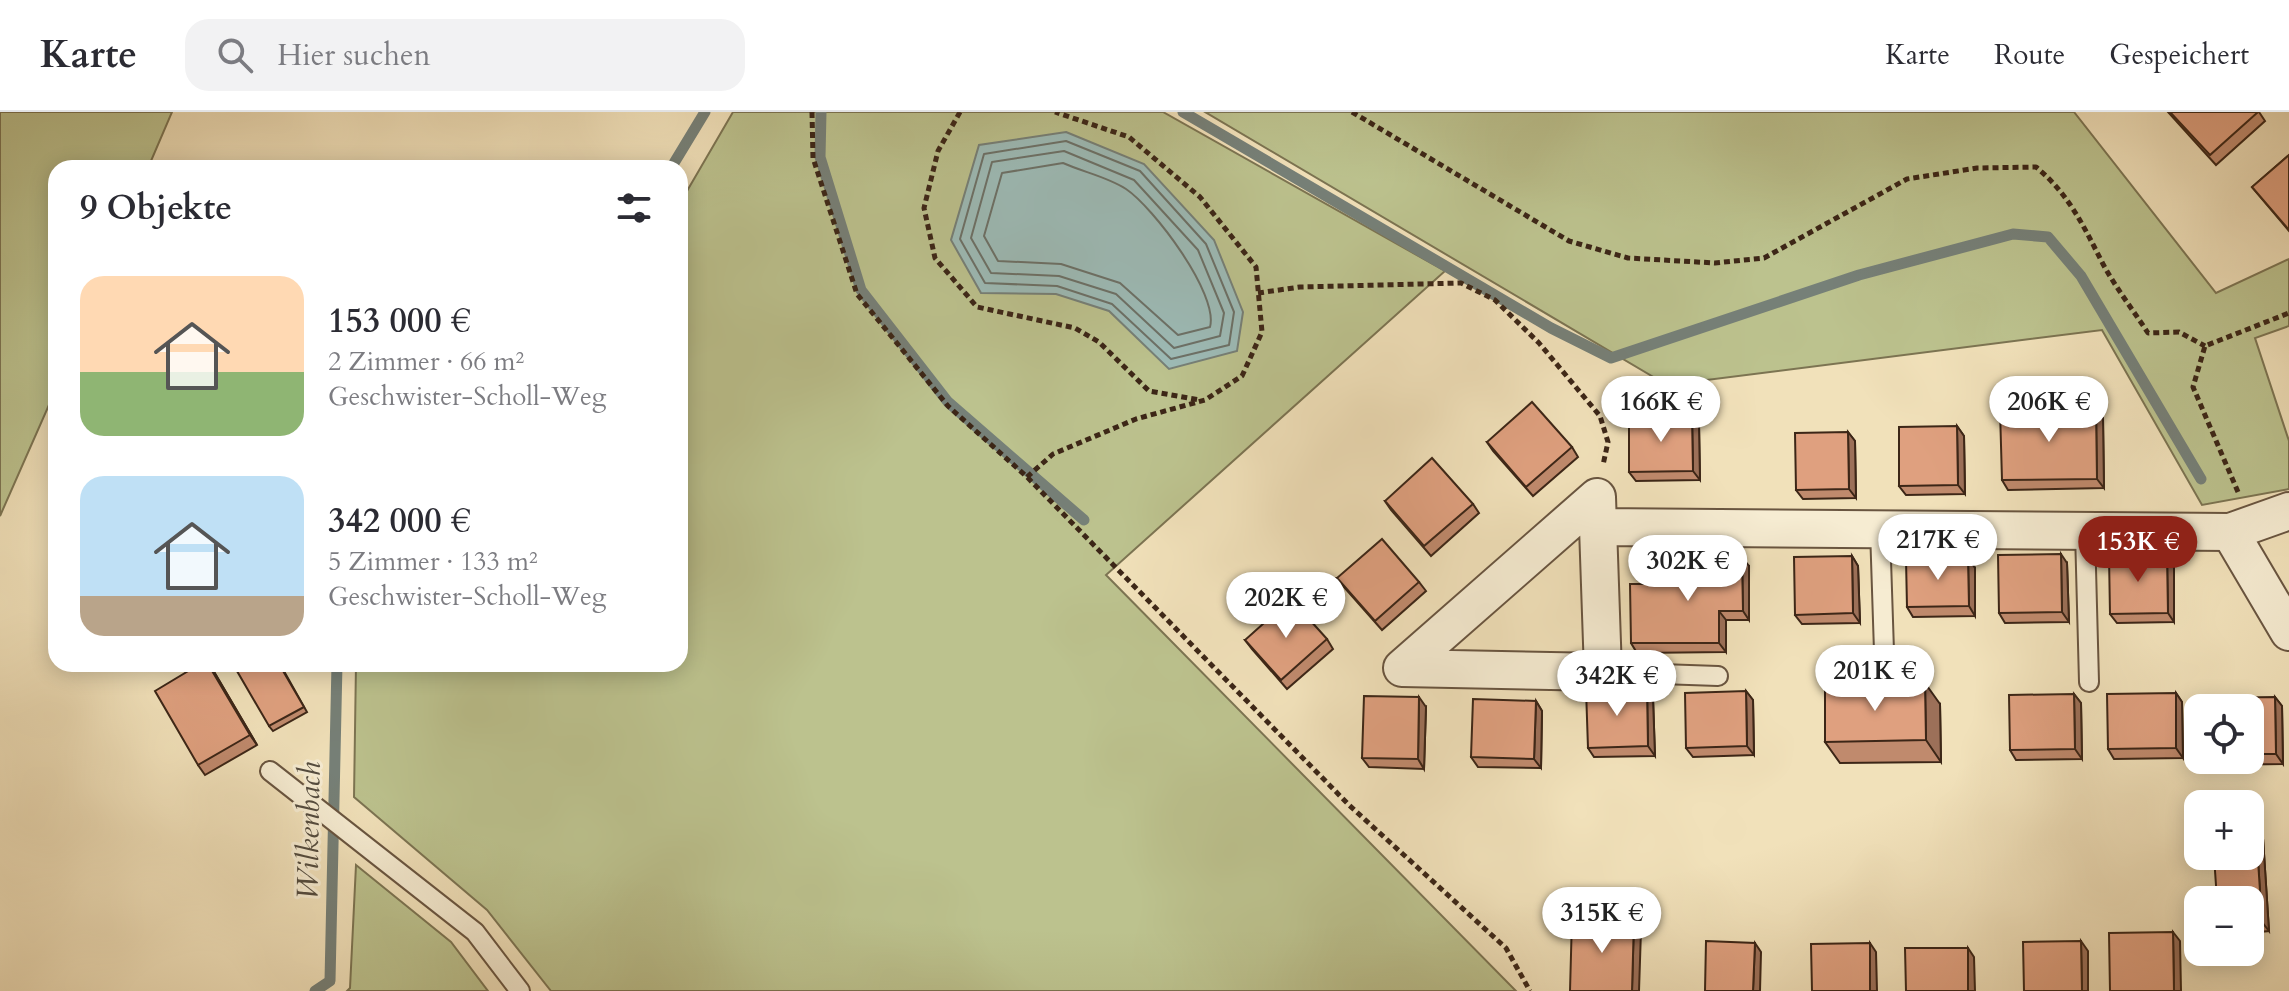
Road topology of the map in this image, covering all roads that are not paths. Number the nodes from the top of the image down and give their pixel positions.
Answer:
1 (2289, 511) edge
2 (1598, 512) junction
3 (2240, 527) junction
4 (1880, 529) junction
5 (2085, 531) junction
6 (2289, 632) edge
7 (1603, 672) junction
8 (1718, 676) dead end
9 (1885, 682) edge
10 (2089, 682) dead end
11 (270, 771) dead end
12 (520, 991) edge

1 - 3 street
2 - 4 street
2 - 7 street
2 - 7 street
3 - 5 street
3 - 6 street
4 - 5 street
4 - 9 lane
5 - 10 lane
7 - 8 lane
11 - 12 lane

